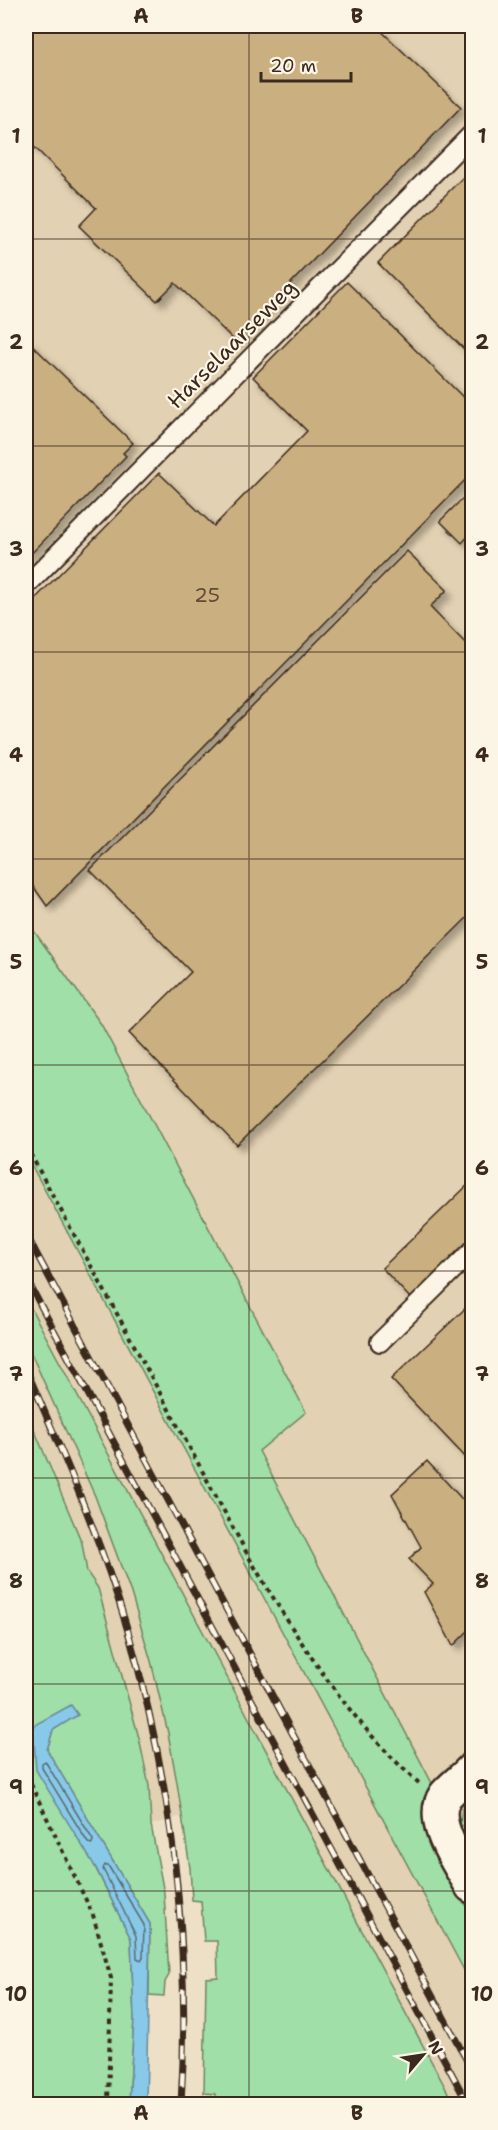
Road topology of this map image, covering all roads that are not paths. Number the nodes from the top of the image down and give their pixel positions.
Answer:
1 (472, 134) edge
2 (26, 586) edge
3 (472, 1251) edge
4 (380, 1342) dead end
5 (472, 1770) edge
6 (472, 1886) edge

1 - 2 lane, Harselaarseweg
3 - 4 lane
5 - 6 street

